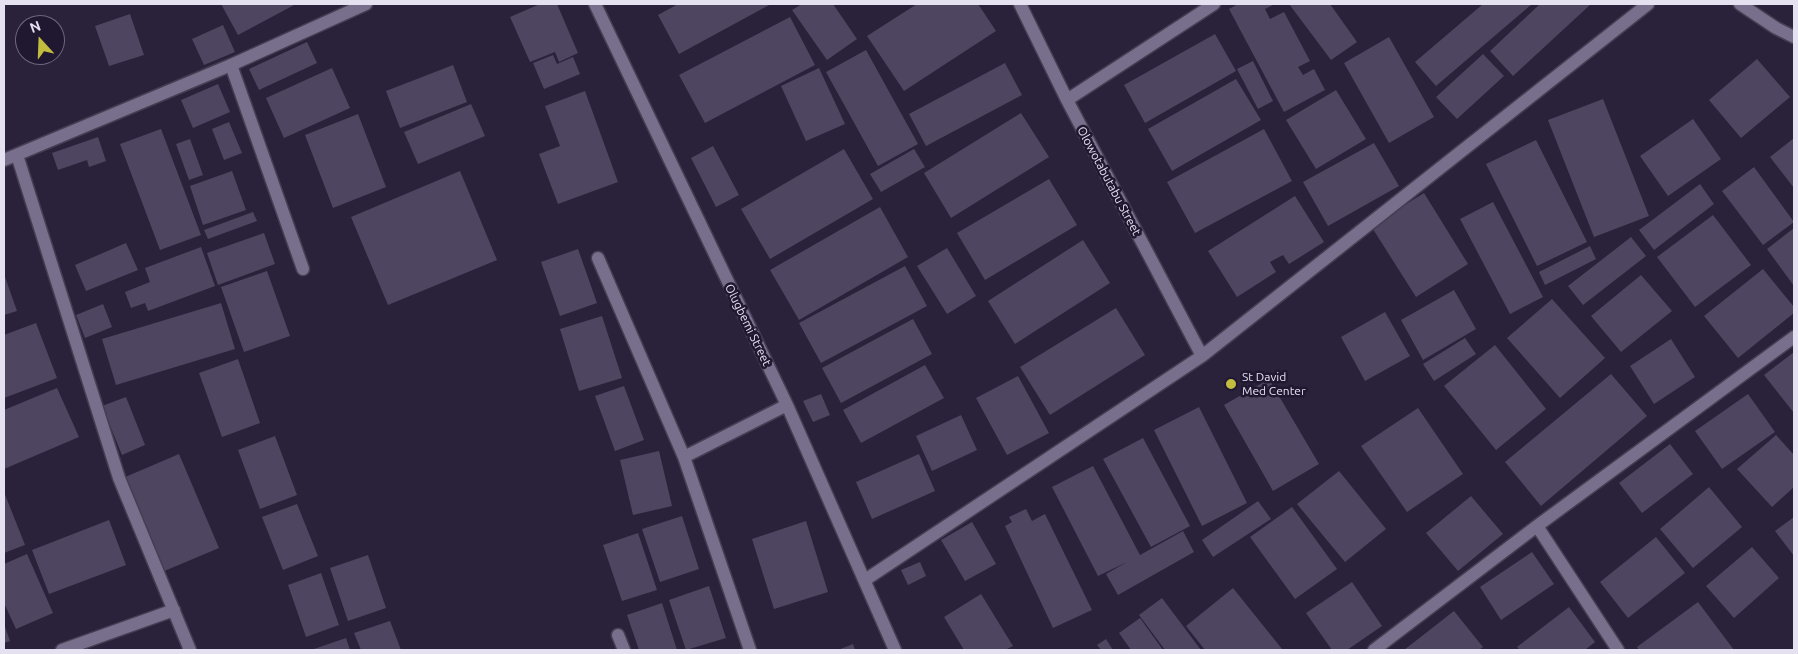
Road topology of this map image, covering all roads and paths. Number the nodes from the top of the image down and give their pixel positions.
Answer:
1 (366, 4) edge
2 (595, 4) edge
3 (1020, 4) edge
4 (1214, 4) edge
5 (1648, 4) edge
6 (1740, 4) edge
7 (1794, 37) edge
8 (231, 65) junction
9 (1067, 100) junction
10 (17, 155) junction
11 (4, 160) edge
12 (598, 258) dead end
13 (303, 269) dead end
14 (1794, 336) edge
15 (1202, 356) junction
16 (786, 405) junction
17 (684, 456) junction
18 (1537, 526) junction
19 (865, 580) junction
20 (174, 610) junction
21 (618, 635) dead end
22 (62, 650) edge
23 (190, 650) edge
24 (624, 650) edge
25 (750, 650) edge
26 (895, 650) edge
27 (1374, 650) edge
28 (1618, 650) edge

1 - 8 street
2 - 16 street, Olugbemi Street
3 - 9 street, Olowotabutabu Street
4 - 9 street
5 - 15 street
6 - 7 street
8 - 10 street
8 - 13 street
9 - 15 street, Olowotabutabu Street
10 - 11 street
10 - 20 street
12 - 17 street
14 - 18 street
15 - 19 street
16 - 17 street
16 - 19 street, Olugbemi Street
17 - 25 street
18 - 27 street
18 - 28 street
19 - 26 street, Olugbemi Street
20 - 22 street
20 - 23 street
21 - 24 street

